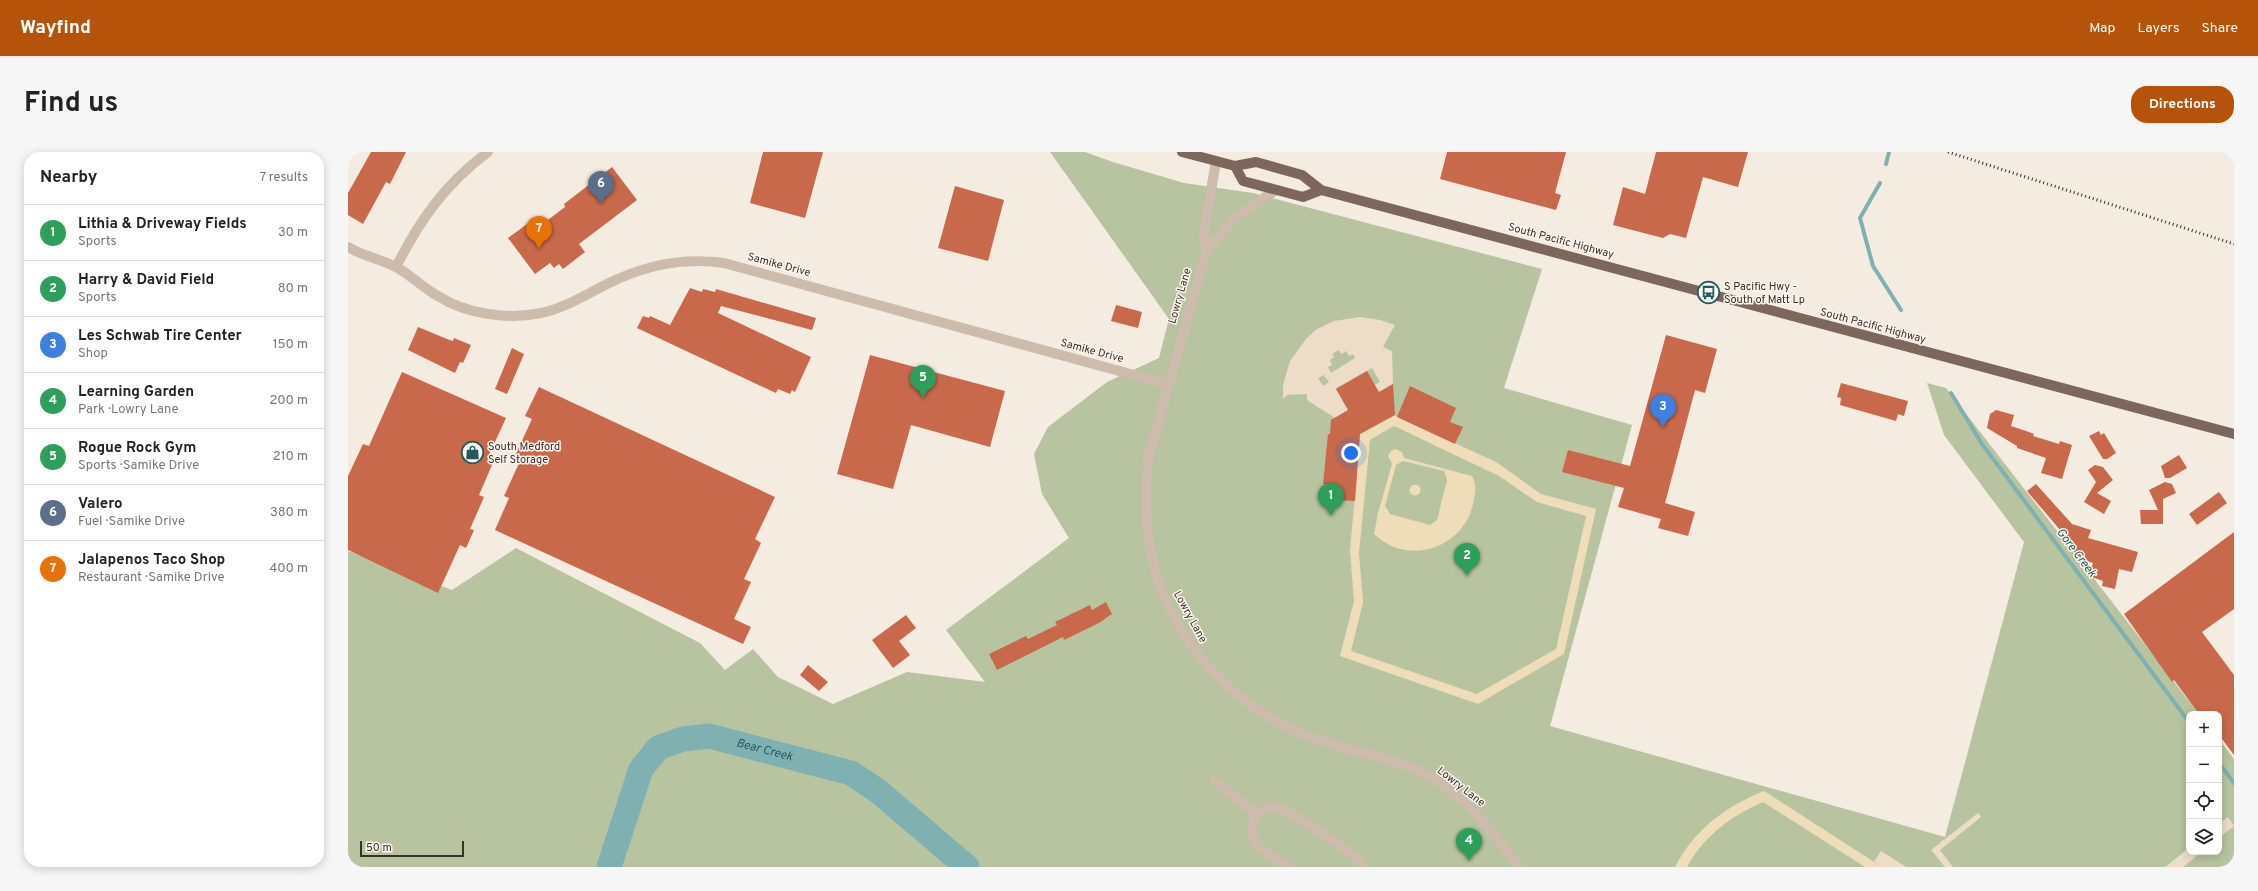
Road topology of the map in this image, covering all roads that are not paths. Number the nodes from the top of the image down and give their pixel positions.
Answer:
1 (488, 152) edge
2 (1182, 152) edge
3 (1216, 161) junction
4 (1235, 166) junction
5 (1276, 190) junction
6 (1321, 190) junction
7 (348, 247) edge
8 (1206, 252) junction
9 (396, 267) junction
10 (1167, 384) junction
11 (2234, 434) edge
12 (1215, 781) dead end
13 (1257, 815) junction
14 (1289, 867) edge
15 (1363, 867) edge
16 (1519, 867) edge

1 - 9 street
2 - 3 main road, South Pacific Highway
3 - 4 main road, South Pacific Highway
3 - 8 street, Lowry Lane
4 - 5 main road
4 - 6 main road, South Pacific Highway
5 - 6 main road
5 - 8 street, Lowry Lane
6 - 11 main road, South Pacific Highway
7 - 9 street, Samike Drive
8 - 10 street, Lowry Lane
9 - 10 street, Samike Drive
10 - 16 street, Lowry Lane
12 - 13 street
13 - 14 street
13 - 15 street

